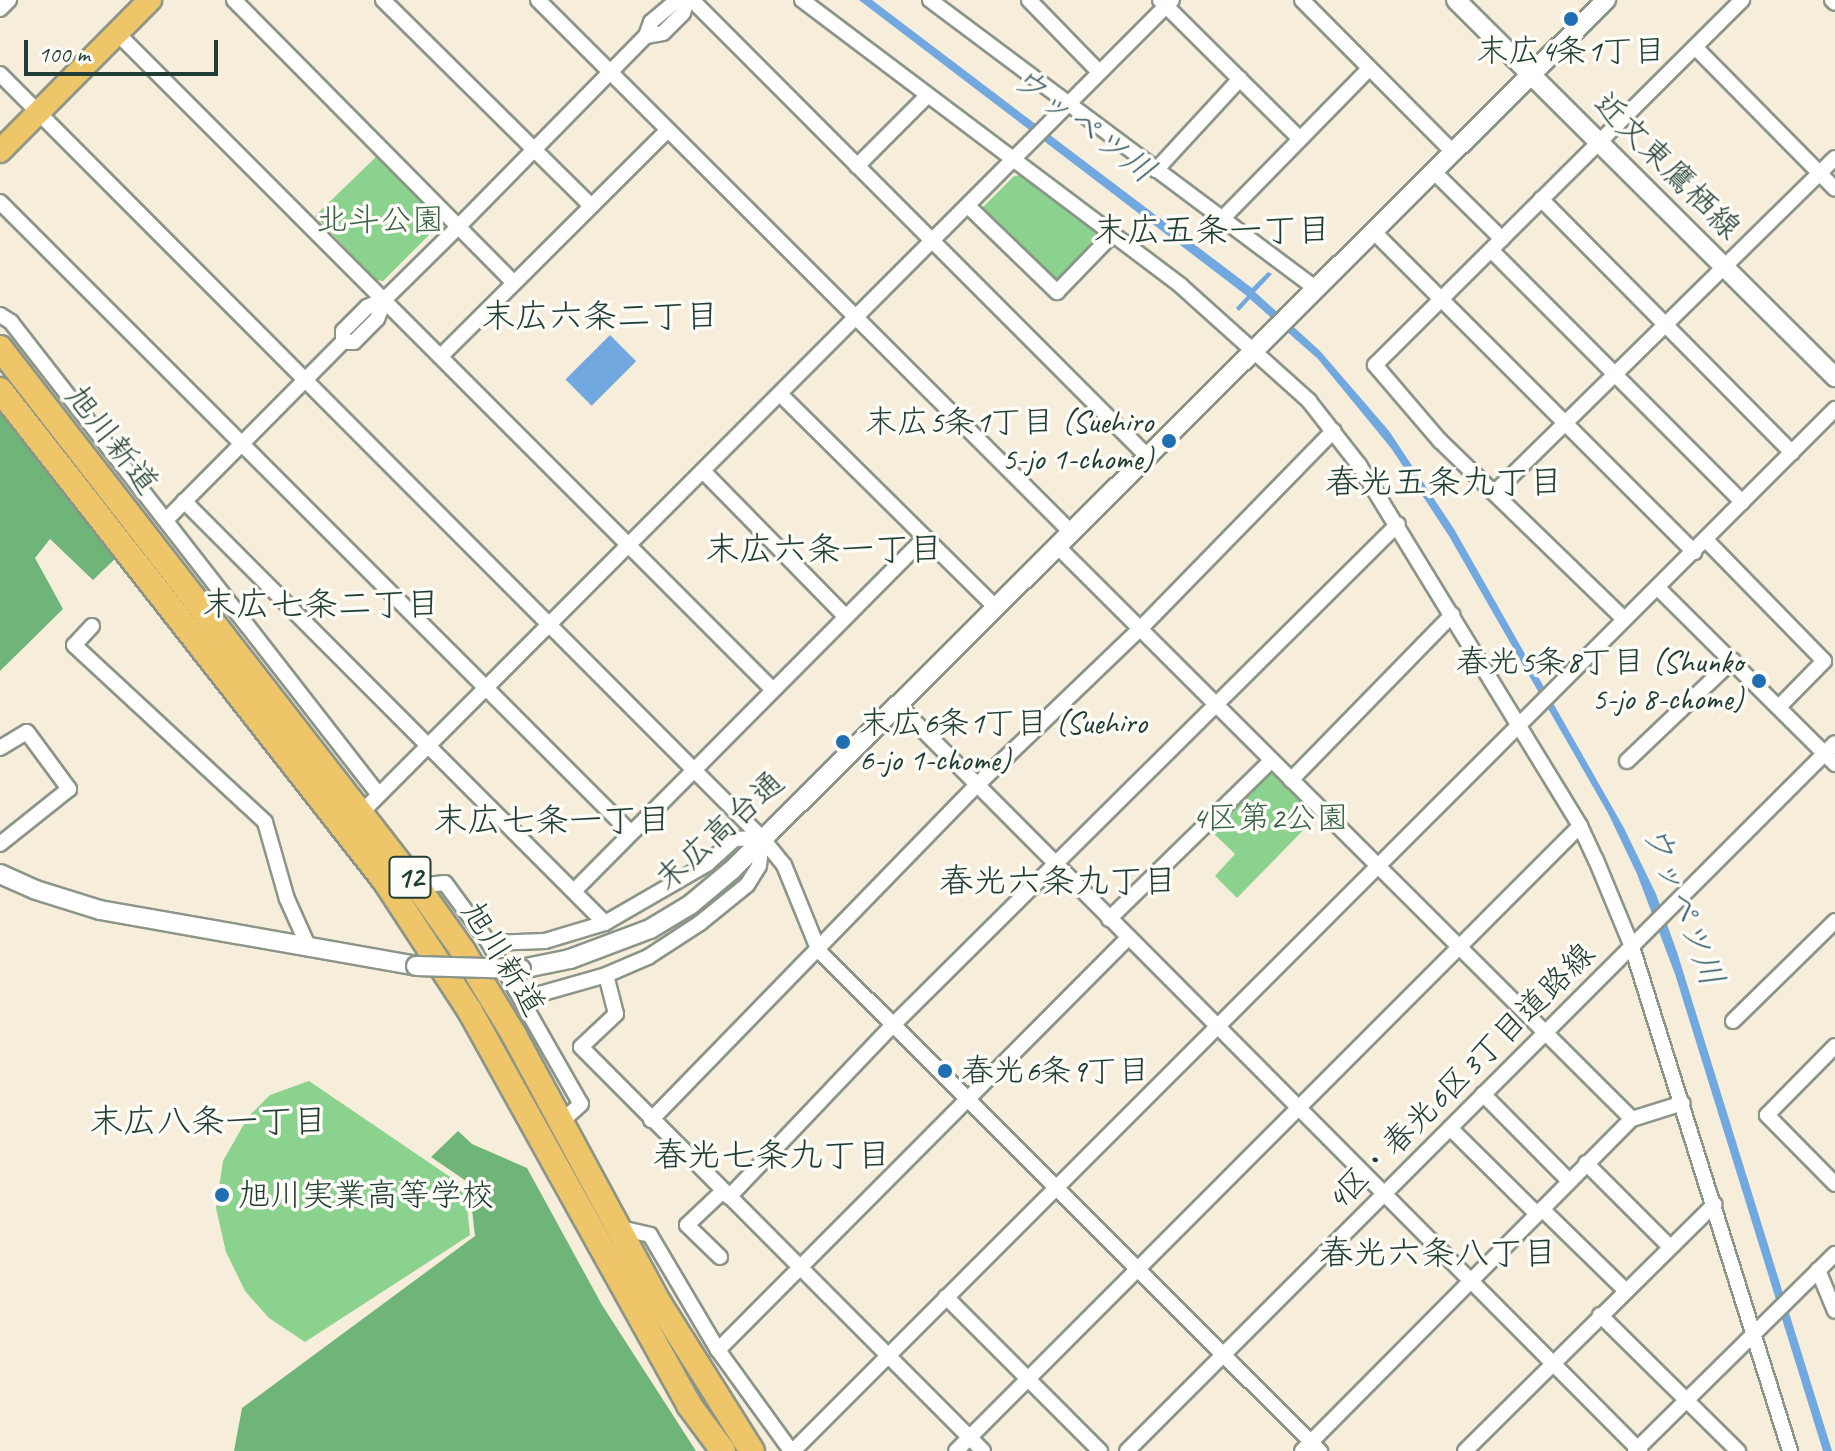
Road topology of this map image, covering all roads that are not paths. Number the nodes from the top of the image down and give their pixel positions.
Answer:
1 (9, 0) edge
2 (150, 0) edge
3 (234, 0) edge
4 (383, 0) edge
5 (538, 0) edge
6 (677, 0) edge
7 (689, 0) edge
8 (802, 0) edge
9 (930, 0) edge
10 (1029, 0) edge
11 (1302, 0) edge
12 (1456, 0) edge
13 (1606, 0) edge
14 (1742, 0) edge
15 (1166, 2) edge
16 (0, 9) edge
17 (117, 33) junction
18 (646, 36) junction
19 (1695, 47) junction
20 (1369, 69) junction
21 (1099, 72) junction
22 (611, 73) junction
23 (0, 74) edge
24 (1532, 74) junction
25 (1240, 79) junction
26 (927, 96) junction
27 (1063, 109) junction
28 (39, 113) junction
29 (668, 130) junction
30 (1300, 139) junction
31 (1601, 142) junction
32 (534, 150) junction
33 (0, 151) edge
34 (1453, 152) junction
35 (1018, 155) junction
36 (1835, 158) edge
37 (857, 166) junction
38 (1156, 170) junction
39 (1433, 171) junction
40 (1820, 174) junction
41 (1835, 189) edge
42 (1541, 199) junction
43 (0, 202) edge
44 (591, 206) junction
45 (968, 206) junction
46 (1222, 219) junction
47 (458, 227) junction
48 (1374, 232) junction
49 (1112, 235) junction
50 (932, 241) junction
51 (1496, 245) junction
52 (1725, 266) junction
53 (514, 283) junction
54 (1310, 296) junction
55 (385, 299) junction
56 (1443, 299) junction
57 (0, 315) edge
58 (856, 317) junction
59 (1663, 325) junction
60 (1261, 344) junction
61 (0, 348) edge
62 (441, 356) junction
63 (1614, 375) junction
64 (1835, 377) edge
65 (305, 378) junction
66 (0, 390) edge
67 (780, 394) junction
68 (1835, 409) edge
69 (1565, 424) junction
70 (1333, 431) junction
71 (241, 443) junction
72 (1792, 453) junction
73 (1148, 457) junction
74 (703, 471) junction
75 (1494, 493) junction
76 (184, 501) junction
77 (1742, 502) junction
78 (166, 520) junction
79 (1398, 524) junction
80 (1072, 533) junction
81 (924, 538) junction
82 (1706, 540) junction
83 (629, 545) junction
84 (1058, 547) junction
85 (1694, 552) junction
86 (1658, 588) junction
87 (996, 608) junction
88 (1452, 615) junction
89 (846, 617) junction
90 (1624, 619) junction
91 (550, 625) junction
92 (92, 626) dead end
93 (1140, 629) junction
94 (1733, 660) junction
95 (486, 687) junction
96 (773, 690) junction
97 (1217, 705) junction
98 (899, 706) junction
99 (1779, 707) junction
100 (1523, 720) junction
101 (428, 746) junction
102 (0, 748) edge
103 (1832, 753) edge
104 (1271, 761) junction
105 (1627, 761) dead end
106 (695, 769) junction
107 (1291, 780) junction
108 (976, 786) junction
109 (379, 795) junction
110 (361, 813) junction
111 (1580, 826) junction
112 (631, 833) junction
113 (762, 838) junction
114 (0, 842) edge
115 (1376, 865) junction
116 (1057, 866) junction
117 (0, 874) edge
118 (417, 886) junction
119 (574, 891) junction
120 (1109, 919) junction
121 (1835, 921) edge
122 (605, 923) junction
123 (1128, 938) junction
124 (1636, 942) junction
125 (489, 943) junction
126 (309, 948) junction
127 (1459, 948) junction
128 (819, 951) junction
129 (606, 975) junction
130 (522, 999) junction
131 (1733, 1021) dead end
132 (893, 1025) junction
133 (1216, 1027) junction
134 (1546, 1032) junction
135 (1834, 1048) edge
136 (1483, 1094) junction
137 (966, 1099) junction
138 (1683, 1103) junction
139 (1299, 1108) junction
140 (1632, 1119) junction
141 (651, 1120) junction
142 (560, 1123) junction
143 (1450, 1128) junction
144 (1586, 1163) junction
145 (1569, 1181) junction
146 (1835, 1184) edge
147 (1055, 1188) junction
148 (726, 1194) junction
149 (1385, 1194) junction
150 (1715, 1204) junction
151 (1540, 1212) junction
152 (615, 1227) junction
153 (1670, 1247) junction
154 (1835, 1254) edge
155 (720, 1257) dead end
156 (802, 1270) junction
157 (1138, 1270) junction
158 (1818, 1270) junction
159 (1471, 1281) junction
160 (1625, 1290) junction
161 (946, 1297) junction
162 (1835, 1311) edge
163 (1600, 1315) junction
164 (1760, 1328) junction
165 (718, 1350) junction
166 (887, 1355) junction
167 (1222, 1355) junction
168 (1552, 1363) junction
169 (1027, 1380) junction
170 (1686, 1400) junction
171 (969, 1438) junction
172 (1311, 1448) edge
173 (1638, 1450) edge
174 (723, 1451) edge
175 (752, 1451) edge
176 (792, 1451) edge
177 (956, 1451) edge
178 (983, 1451) edge
179 (1100, 1451) edge
180 (1127, 1451) edge
181 (1465, 1451) edge
182 (1738, 1451) edge
183 (1790, 1451) edge

1 - 16 street
2 - 17 main road
3 - 47 street
4 - 32 street
5 - 22 street
6 - 18 street
7 - 18 street
7 - 37 street
8 - 26 street
9 - 27 street
10 - 21 street
11 - 20 street
12 - 24 street, 近文東鷹栖線
13 - 24 street
14 - 19 street
15 - 21 street
15 - 25 street
17 - 28 main road
17 - 55 street
18 - 22 street
19 - 31 street
19 - 40 street
20 - 30 street
20 - 34 street
21 - 27 street
22 - 29 street
22 - 32 street
23 - 28 street
24 - 31 street, 近文東鷹栖線
24 - 34 street
25 - 30 street
25 - 38 street
26 - 35 street
26 - 37 street
27 - 35 street
27 - 38 street
28 - 33 main road
28 - 65 street
29 - 44 street
29 - 58 street
30 - 46 street
31 - 42 street
31 - 52 street, 近文東鷹栖線
32 - 44 street
32 - 47 street
34 - 39 street
35 - 45 street
35 - 49 street
36 - 40 street
37 - 50 street
38 - 46 street
39 - 48 street
39 - 51 street
40 - 41 street
40 - 52 street
42 - 51 street
42 - 59 street
43 - 71 street
44 - 53 street
45 - 49 street
45 - 50 street
46 - 54 street
47 - 53 street
47 - 55 street
48 - 54 street
48 - 56 street
49 - 60 street
50 - 58 street
50 - 73 street
51 - 56 street
51 - 63 street
52 - 59 street
52 - 64 street, 近文東鷹栖線
53 - 62 street
54 - 60 street, 末広高台通
55 - 62 street
55 - 65 street
56 - 69 street
56 - 75 street
57 - 78 street
58 - 67 street
58 - 80 street
59 - 63 street
59 - 72 street
60 - 70 street
60 - 73 street, 末広高台通
61 - 110 highway, 旭川新道 / 12
62 - 83 street
63 - 69 street
63 - 77 street
65 - 71 street
65 - 91 street
66 - 174 highway, 旭川新道 / 12
67 - 74 street
67 - 81 street
68 - 72 street
69 - 75 street
69 - 85 street
70 - 79 street
70 - 93 street
71 - 76 street
71 - 95 street
72 - 77 street
73 - 80 street, 末広高台通
74 - 83 street
74 - 89 street
75 - 90 street
76 - 78 street
76 - 101 street
77 - 82 street
78 - 109 street
79 - 88 street
79 - 97 street
80 - 84 street, 末広高台通
81 - 87 street
81 - 89 street
82 - 85 street
82 - 99 street
83 - 91 street
83 - 96 street
84 - 87 street, 末広高台通
84 - 93 street
85 - 86 street
86 - 90 street
86 - 94 street
87 - 98 street, 末広高台通
88 - 100 street
88 - 107 street
89 - 96 street
90 - 100 street
91 - 95 street
91 - 106 street
92 - 126 street
93 - 97 street
93 - 108 street
94 - 99 street
94 - 105 street
95 - 101 street
95 - 112 street
96 - 106 street
97 - 104 street
97 - 116 street
98 - 108 street
98 - 113 street, 末広高台通
99 - 103 street
100 - 111 street
100 - 115 street
101 - 109 street
101 - 119 street
102 - 114 street
103 - 124 street, 4区・春光6区3丁目道路線
104 - 107 street
104 - 120 street
106 - 112 street
106 - 113 street
107 - 115 street
108 - 116 street
108 - 128 street
109 - 110 street
110 - 118 highway, 旭川新道 / 12
111 - 124 street
111 - 127 street
112 - 119 street
113 - 122 street
113 - 126 street, 末広高台通, bridge
113 - 128 street
113 - 129 street
115 - 127 street
115 - 133 street
116 - 120 street
116 - 132 street
117 - 126 street, 末広高台通
118 - 125 street
118 - 142 highway, 旭川新道 / 12
119 - 122 street
120 - 123 street
121 - 131 street
122 - 125 street
123 - 133 street
123 - 137 street
124 - 134 street, 4区・春光6区3丁目道路線
124 - 138 street
125 - 130 street
127 - 134 street
127 - 139 street
128 - 132 street
128 - 141 street
129 - 130 street
129 - 141 street
130 - 142 street
132 - 137 street
132 - 148 street
133 - 139 street
133 - 147 street
134 - 136 street, 4区・春光6区3丁目道路線
134 - 140 street
135 - 146 street
136 - 143 street, 4区・春光6区3丁目道路線
136 - 145 street
137 - 147 street
137 - 156 street
138 - 140 street
138 - 150 street
139 - 149 street
139 - 157 street
140 - 144 street
141 - 148 street
142 - 152 highway, 旭川新道 / 12
143 - 149 street, 4区・春光6区3丁目道路線
143 - 151 street
144 - 145 street
144 - 153 street
145 - 151 street
147 - 157 street
147 - 161 street
148 - 155 street
148 - 156 street
149 - 159 street
149 - 167 street, 4区・春光6区3丁目道路線
150 - 153 street
150 - 164 street
151 - 159 street
151 - 160 street
152 - 165 street
152 - 175 highway, 旭川新道 / 12
153 - 160 street
154 - 158 street
156 - 165 street
156 - 166 street
157 - 167 street
157 - 169 street
158 - 162 street
158 - 164 street
159 - 168 street
159 - 172 street
160 - 163 street
161 - 166 street
161 - 169 street
163 - 168 street
163 - 170 street
164 - 170 street
164 - 183 street
165 - 176 street
166 - 171 street
166 - 176 street
167 - 172 street
167 - 180 street, 4区・春光6区3丁目道路線
168 - 173 street
168 - 181 street
169 - 171 street
169 - 179 street
170 - 173 street
170 - 182 street
171 - 177 street
171 - 178 street

